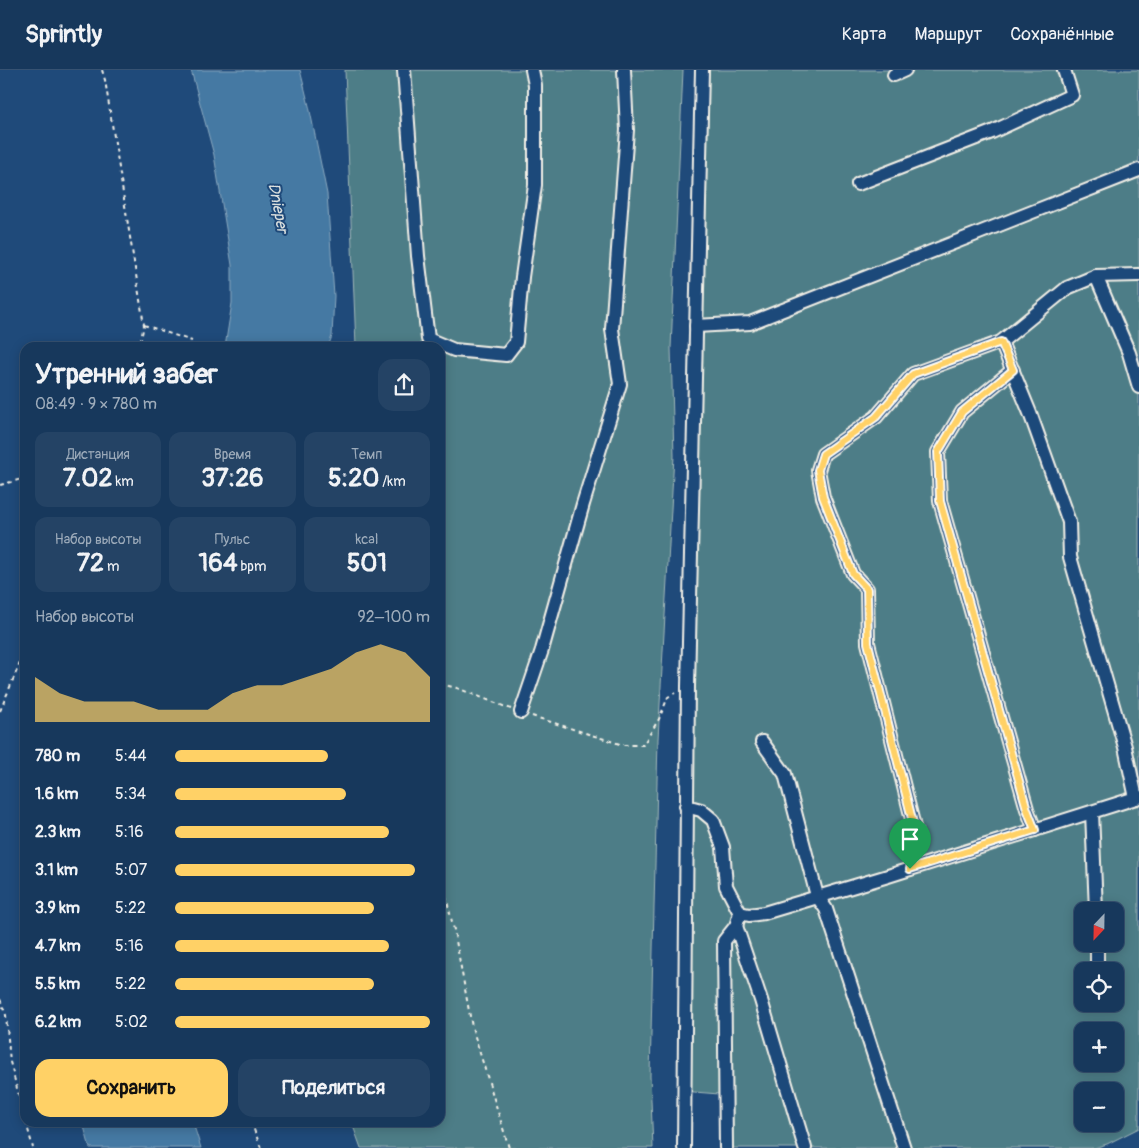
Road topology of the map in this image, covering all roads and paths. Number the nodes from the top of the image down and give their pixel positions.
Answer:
1 (102, 70) edge
2 (404, 70) edge
3 (532, 70) edge
4 (624, 70) edge
5 (702, 70) edge
6 (1064, 70) edge
7 (1139, 170) edge
8 (858, 184) dead end
9 (1139, 275) edge
10 (1096, 276) junction
11 (144, 325) junction
12 (696, 326) junction
13 (192, 341) dead end
14 (140, 342) edge
15 (435, 342) edge
16 (1001, 342) junction
17 (445, 346) edge
18 (1013, 370) junction
19 (1139, 387) edge
20 (20, 479) edge
21 (0, 485) edge
22 (20, 663) edge
23 (445, 685) edge
24 (688, 686) junction
25 (0, 711) edge
26 (521, 712) junction
27 (762, 742) dead end
28 (1137, 797) edge
29 (686, 806) junction
30 (1092, 812) junction
31 (1035, 830) junction
32 (910, 869) junction
33 (445, 893) edge
34 (817, 896) junction
35 (1096, 902) edge
36 (740, 913) junction
37 (736, 926) junction
38 (0, 999) edge
39 (20, 1101) edge
40 (27, 1127) edge
41 (253, 1127) edge
42 (33, 1148) edge
43 (261, 1148) edge
44 (509, 1148) edge
45 (684, 1148) edge
46 (726, 1148) edge
47 (805, 1148) edge
48 (904, 1148) edge

1 - 11 path
2 - 15 street
3 - 17 street
4 - 26 street
5 - 12 street
6 - 8 street
7 - 12 street
9 - 10 street
10 - 16 street
10 - 19 street
11 - 13 path
11 - 14 path
12 - 24 street
16 - 18 street
16 - 32 street
18 - 28 street
18 - 31 street
20 - 21 path
22 - 25 path
23 - 26 path
24 - 26 path
24 - 29 street
27 - 34 street
28 - 30 street
29 - 36 street
29 - 45 street
30 - 31 street
30 - 35 street
31 - 32 street
32 - 34 street
33 - 44 path
34 - 36 street
34 - 48 street
36 - 37 street
37 - 46 street
37 - 47 street
38 - 39 path
40 - 42 path
41 - 43 path

